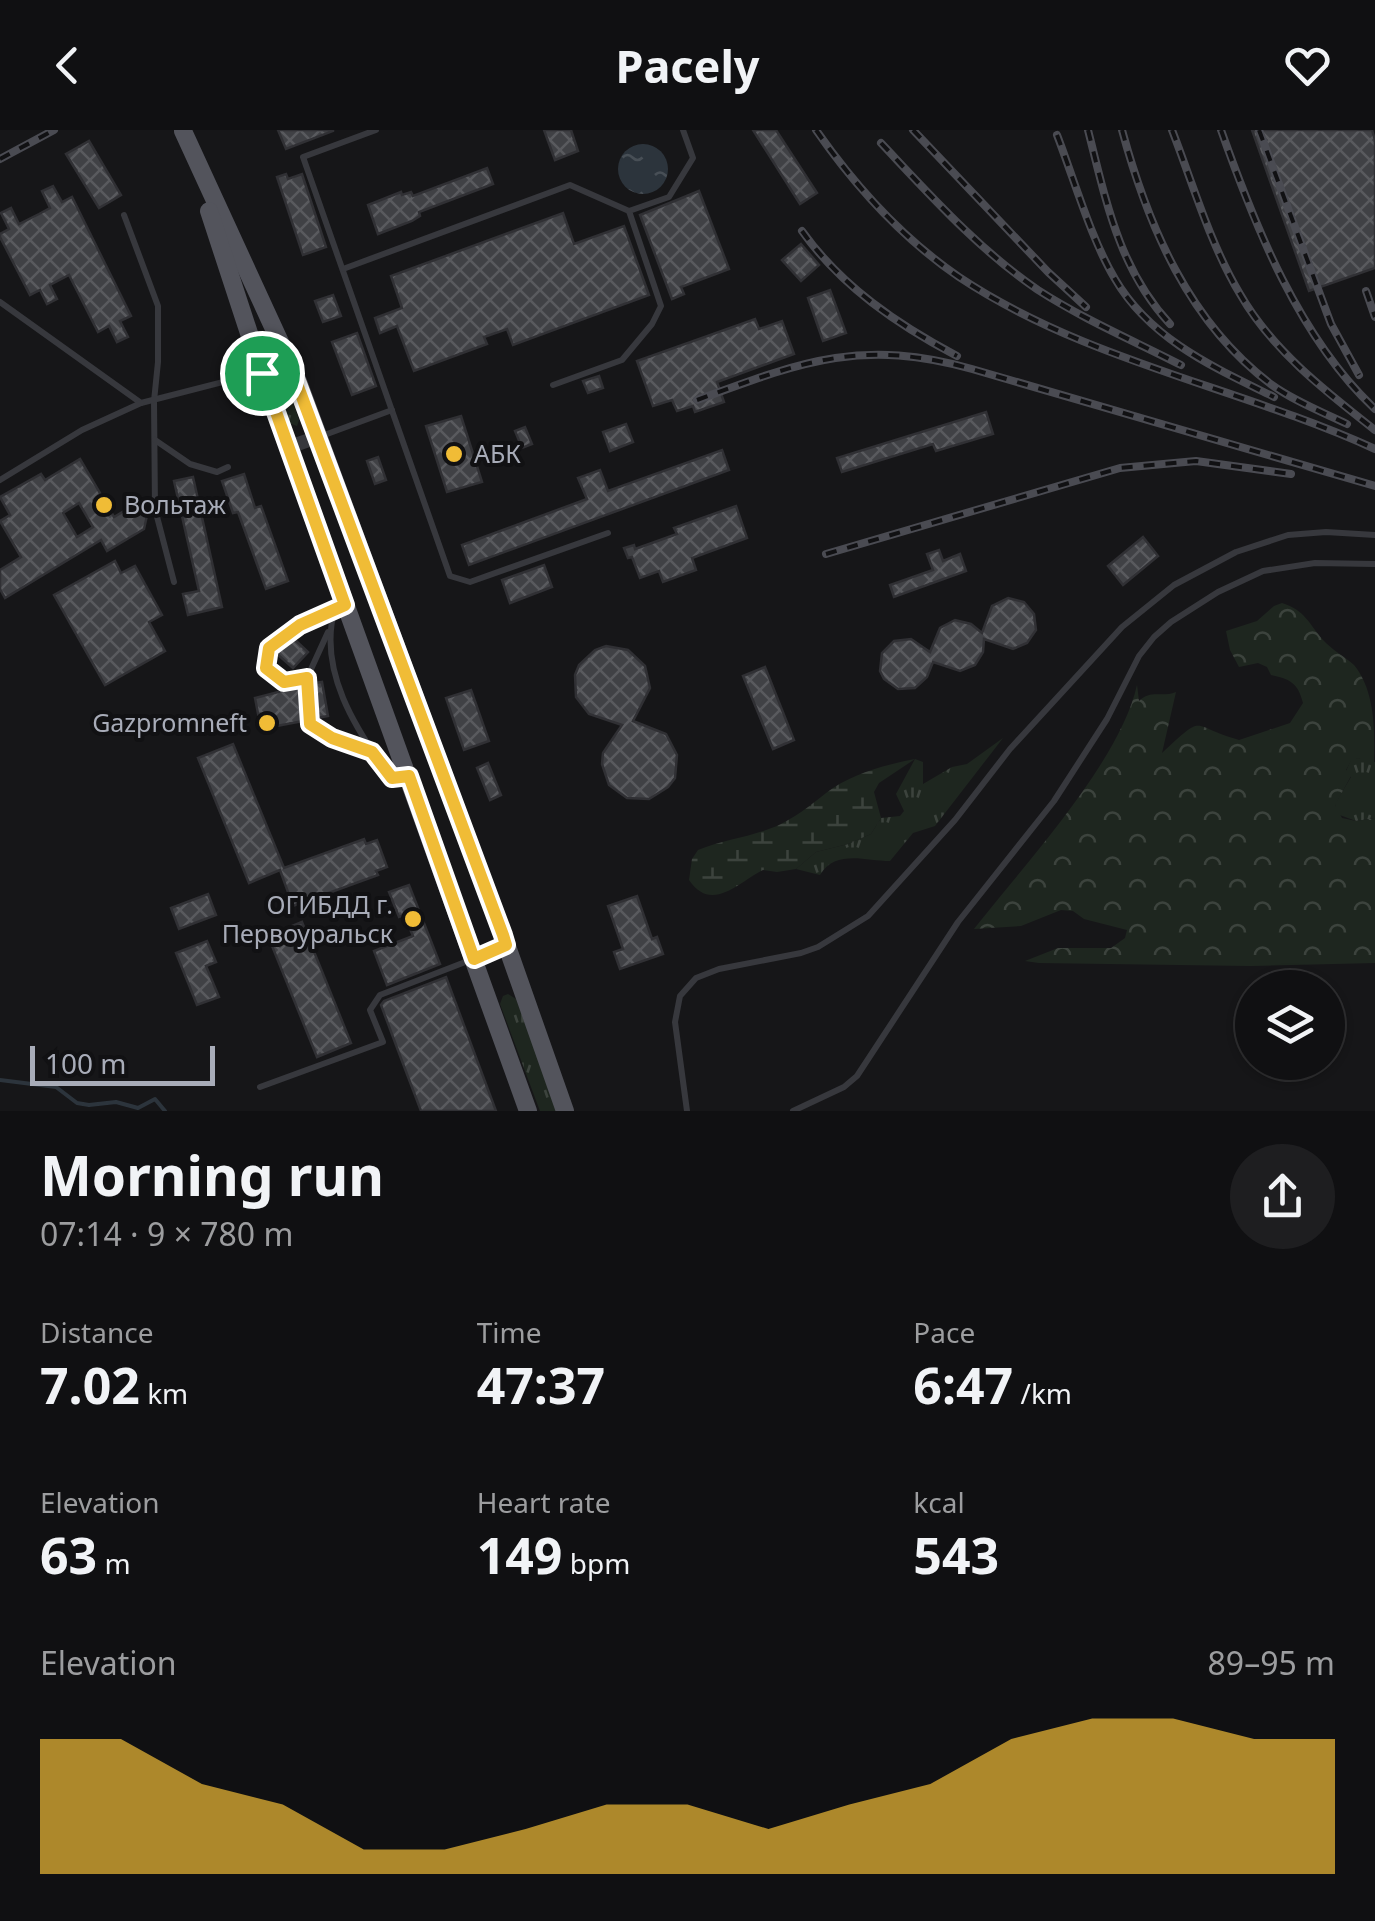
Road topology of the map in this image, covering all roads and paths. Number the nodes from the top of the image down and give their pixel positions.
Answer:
1 (182, 130) edge
2 (376, 130) edge
3 (683, 130) edge
4 (629, 211) junction
5 (124, 215) dead end
6 (343, 270) junction
7 (0, 302) edge
8 (290, 365) junction
9 (262, 373) junction
10 (553, 385) dead end
11 (154, 401) junction
12 (141, 403) junction
13 (392, 410) junction
14 (318, 437) junction
15 (154, 439) junction
16 (288, 447) junction
17 (228, 467) dead end
18 (0, 480) edge
19 (608, 533) dead end
20 (1375, 535) edge
21 (1375, 564) edge
22 (174, 582) dead end
23 (340, 607) junction
24 (329, 630) junction
25 (307, 678) junction
26 (372, 752) junction
27 (409, 776) junction
28 (506, 945) junction
29 (474, 959) junction
30 (515, 975) junction
31 (484, 983) junction
32 (260, 1087) dead end
33 (528, 1111) edge
34 (565, 1111) edge
35 (686, 1111) edge
36 (793, 1111) edge

1 - 8 main road
1 - 9 main road
2 - 6 lane
3 - 4 lane
4 - 6 lane
4 - 10 lane
5 - 11 lane
6 - 13 lane
7 - 12 lane
8 - 9 lane
8 - 14 main road
9 - 11 lane
9 - 16 main road
11 - 12 lane
11 - 15 lane
12 - 18 lane
13 - 14 lane
13 - 19 lane
14 - 16 street
14 - 28 main road
15 - 17 lane
15 - 22 lane
16 - 23 main road
20 - 35 lane
21 - 36 lane
23 - 24 lane
23 - 25 lane
23 - 27 main road
24 - 25 lane
24 - 26 lane
25 - 26 lane
26 - 27 lane
27 - 29 main road
28 - 29 main road
28 - 30 main road
29 - 31 main road
29 - 32 lane
30 - 31 main road
30 - 34 main road
31 - 33 main road

